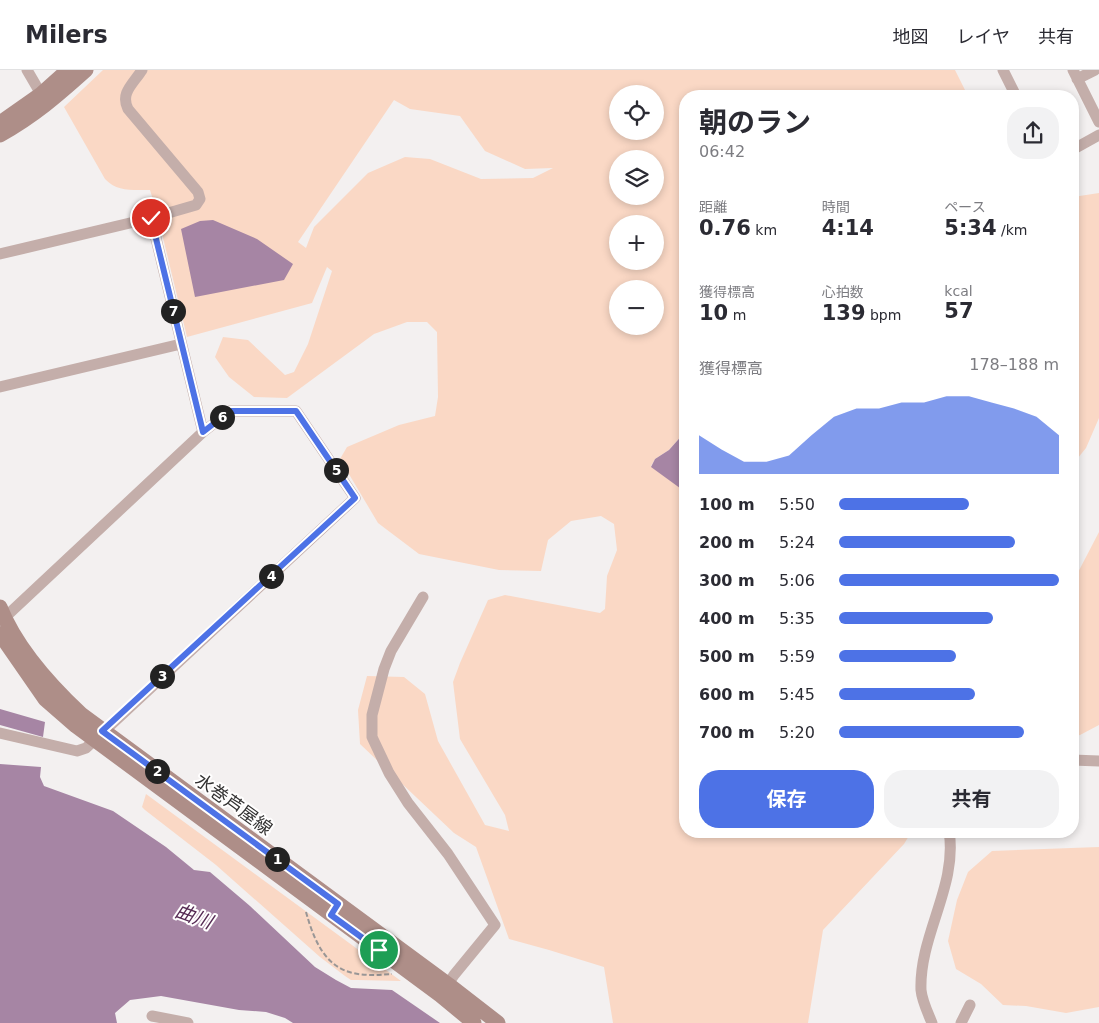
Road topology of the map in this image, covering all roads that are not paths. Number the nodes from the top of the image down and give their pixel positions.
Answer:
1 (26, 70) edge
2 (68, 70) edge
3 (86, 70) edge
4 (142, 70) edge
5 (1003, 70) edge
6 (1095, 70) edge
7 (1075, 74) edge
8 (1013, 90) edge
9 (41, 94) junction
10 (1099, 122) edge
11 (0, 123) edge
12 (0, 135) edge
13 (1099, 135) edge
14 (1079, 146) edge
15 (151, 218) junction
16 (0, 254) edge
17 (180, 344) junction
18 (0, 387) edge
19 (203, 432) junction
20 (423, 597) dead end
21 (1, 616) edge
22 (0, 634) edge
23 (0, 733) edge
24 (98, 735) junction
25 (1079, 760) edge
26 (1099, 761) edge
27 (950, 838) edge
28 (444, 990) junction
29 (970, 1005) dead end
30 (152, 1016) dead end
31 (188, 1023) edge
32 (474, 1023) edge
33 (498, 1023) edge
34 (932, 1023) edge
35 (961, 1023) edge

1 - 9 street
2 - 9 main road
3 - 12 main road
4 - 15 street
5 - 8 street
6 - 7 street
7 - 10 street
9 - 11 main road
13 - 14 street
15 - 16 street
15 - 17 street
17 - 18 street
17 - 19 street
19 - 21 street
19 - 24 street
20 - 28 street
21 - 24 main road, 水巻芦屋線
22 - 24 main road, 水巻芦屋線
23 - 24 street
24 - 28 main road, 水巻芦屋線
25 - 26 street
27 - 34 street
28 - 32 main road, 水巻芦屋線
28 - 33 main road, 水巻芦屋線
29 - 35 street
30 - 31 street

